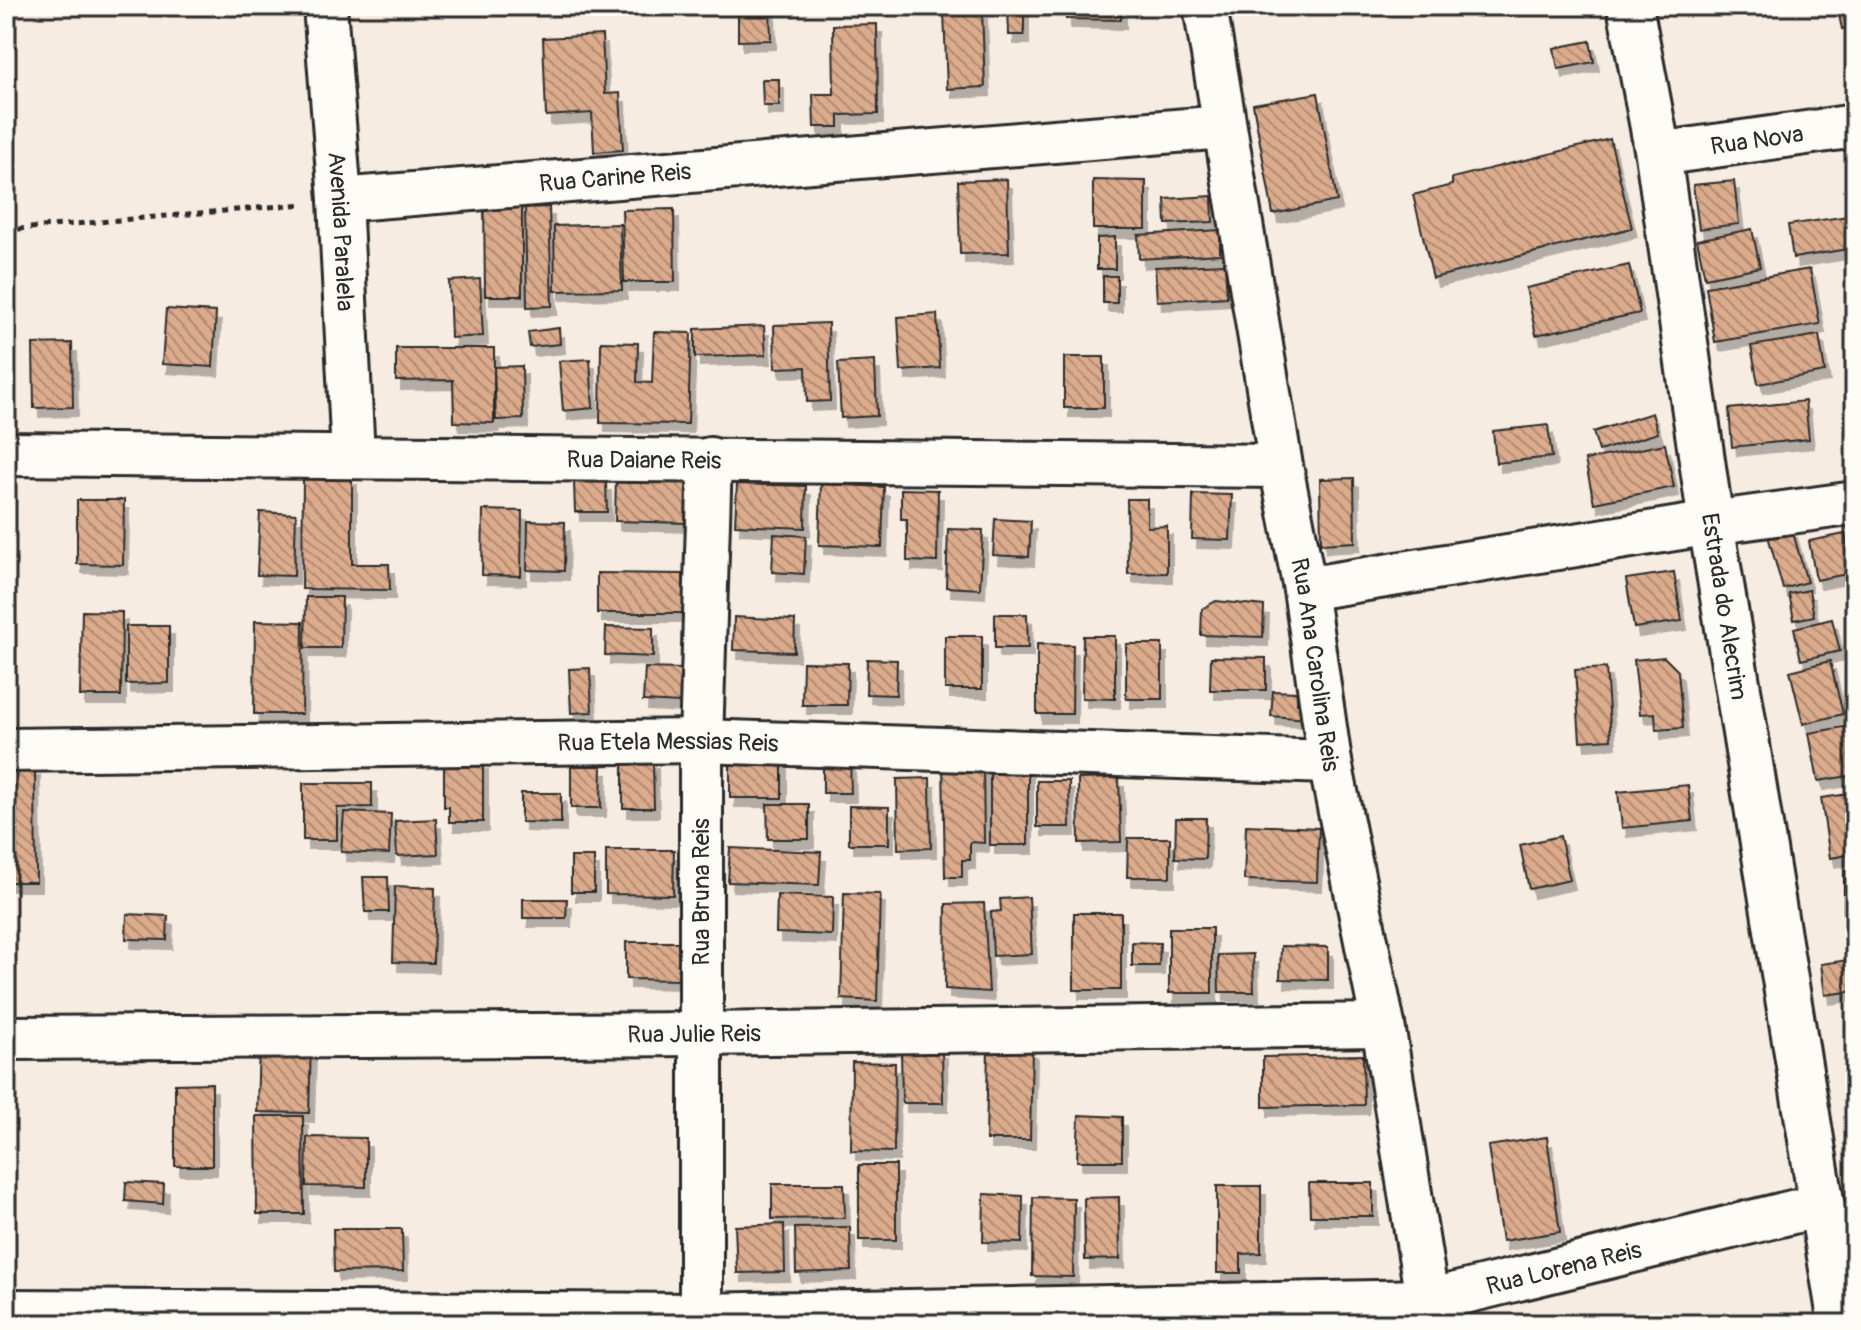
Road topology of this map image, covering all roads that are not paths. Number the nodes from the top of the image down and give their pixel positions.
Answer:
1 (325, 6) edge
2 (1205, 6) edge
3 (1630, 6) edge
4 (1855, 126) edge
5 (1224, 127) junction
6 (1658, 154) junction
7 (340, 200) junction
8 (6, 454) edge
9 (353, 456) junction
10 (710, 459) junction
11 (1281, 466) junction
12 (1855, 503) edge
13 (1711, 523) junction
14 (1305, 589) junction
15 (701, 741) junction
16 (6, 750) edge
17 (1330, 762) junction
18 (1383, 1025) junction
19 (702, 1034) junction
20 (6, 1038) edge
21 (1821, 1205) junction
22 (1844, 1270) edge
23 (6, 1311) edge
24 (1429, 1313) edge
25 (701, 1319) edge
26 (1841, 1324) edge

1 - 7 street, Avenida Paralela
2 - 5 street, Rua Ana Carolina Reis
3 - 6 street, Estrada do Alecrim
4 - 6 street, Rua Nova
5 - 7 street, Rua Carine Reis
5 - 11 street, Rua Ana Carolina Reis
6 - 13 street, Estrada do Alecrim
7 - 9 street, Avenida Paralela
8 - 9 street, Rua Daiane Reis
9 - 10 street, Rua Daiane Reis
10 - 11 street, Rua Daiane Reis
10 - 15 street, Rua Bruna Reis
11 - 14 street, Rua Ana Carolina Reis
12 - 13 street
13 - 14 street
13 - 21 street, Estrada do Alecrim
14 - 17 street, Rua Ana Carolina Reis
15 - 16 street, Rua Etela Messias Reis
15 - 17 street, Rua Etela Messias Reis
15 - 19 street, Rua Bruna Reis
17 - 18 street, Rua Ana Carolina Reis
18 - 19 street, Rua Julie Reis
18 - 24 street, Rua Ana Carolina Reis
19 - 20 street, Rua Julie Reis
19 - 25 street, Rua Bruna Reis
21 - 22 street, Estrada do Alecrim
21 - 24 street, Rua Lorena Reis
22 - 26 street, Estrada do Alecrim
23 - 25 street, Rua Lorena Reis
24 - 25 street, Rua Lorena Reis

